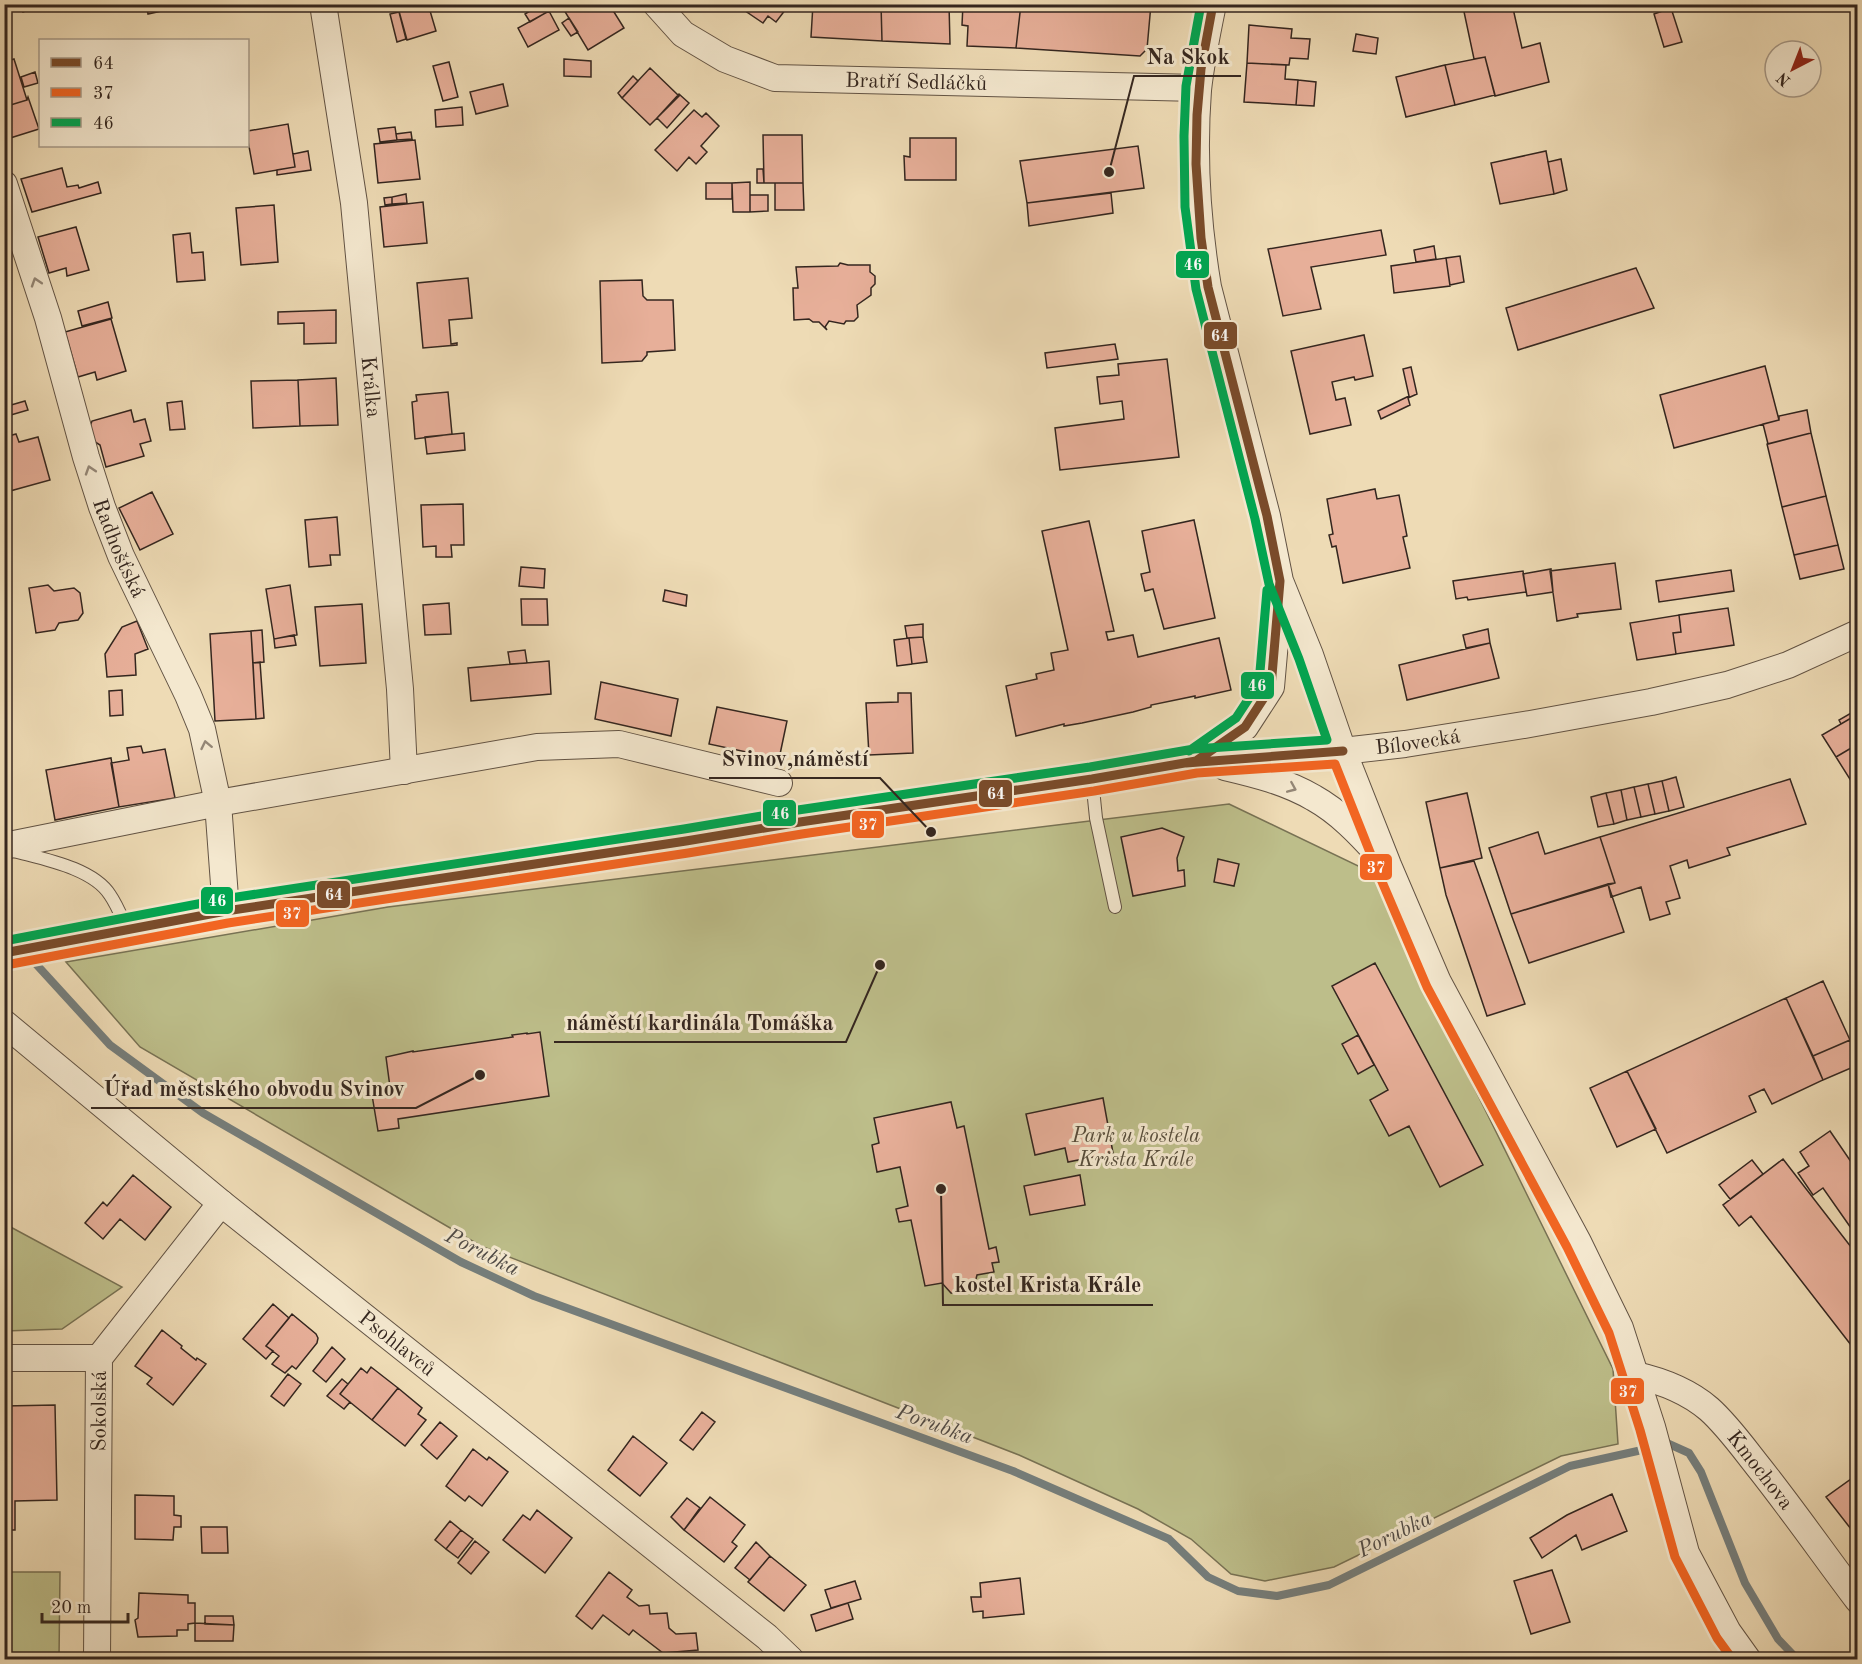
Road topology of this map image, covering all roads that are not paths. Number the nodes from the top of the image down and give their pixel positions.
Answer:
1 (323, 4) edge
2 (656, 4) edge
3 (1212, 4) edge
4 (1198, 88) junction
5 (4, 184) edge
6 (1280, 580) junction
7 (1857, 633) edge
8 (1343, 752) junction
9 (1196, 761) junction
10 (404, 771) junction
11 (1092, 779) junction
12 (779, 783) dead end
13 (218, 803) junction
14 (4, 847) edge
15 (1388, 865) junction
16 (1115, 907) dead end
17 (226, 911) junction
18 (127, 928) junction
19 (4, 953) edge
20 (4, 1023) edge
21 (221, 1203) junction
22 (4, 1358) edge
23 (99, 1358) junction
24 (1635, 1375) junction
25 (1857, 1600) edge
26 (97, 1659) edge
27 (791, 1659) edge
28 (1748, 1659) edge

1 - 10 street, Králka
2 - 4 street, Bratří Sedláčků
3 - 4 street
4 - 6 street
13 -> 5 street, Radhošťská
6 - 8 street
6 - 9 street
7 - 8 street, Bílovecká
8 - 9 street, Bílovecká
8 - 15 street
9 - 11 street, Bílovecká
9 -> 15 street
10 - 12 street
10 - 13 street
11 - 16 lane
11 - 17 street, Bílovecká
13 - 14 street
13 - 17 street, Radhošťská
14 - 18 lane
15 - 24 street
17 - 18 street, Bílovecká
18 - 19 street, Bílovecká
20 - 21 street, Psohlavců
21 - 23 street, Sokolská
21 - 27 street, Psohlavců
22 - 23 street
23 - 26 street, Sokolská
24 - 25 street, Kmochova
24 - 28 street

